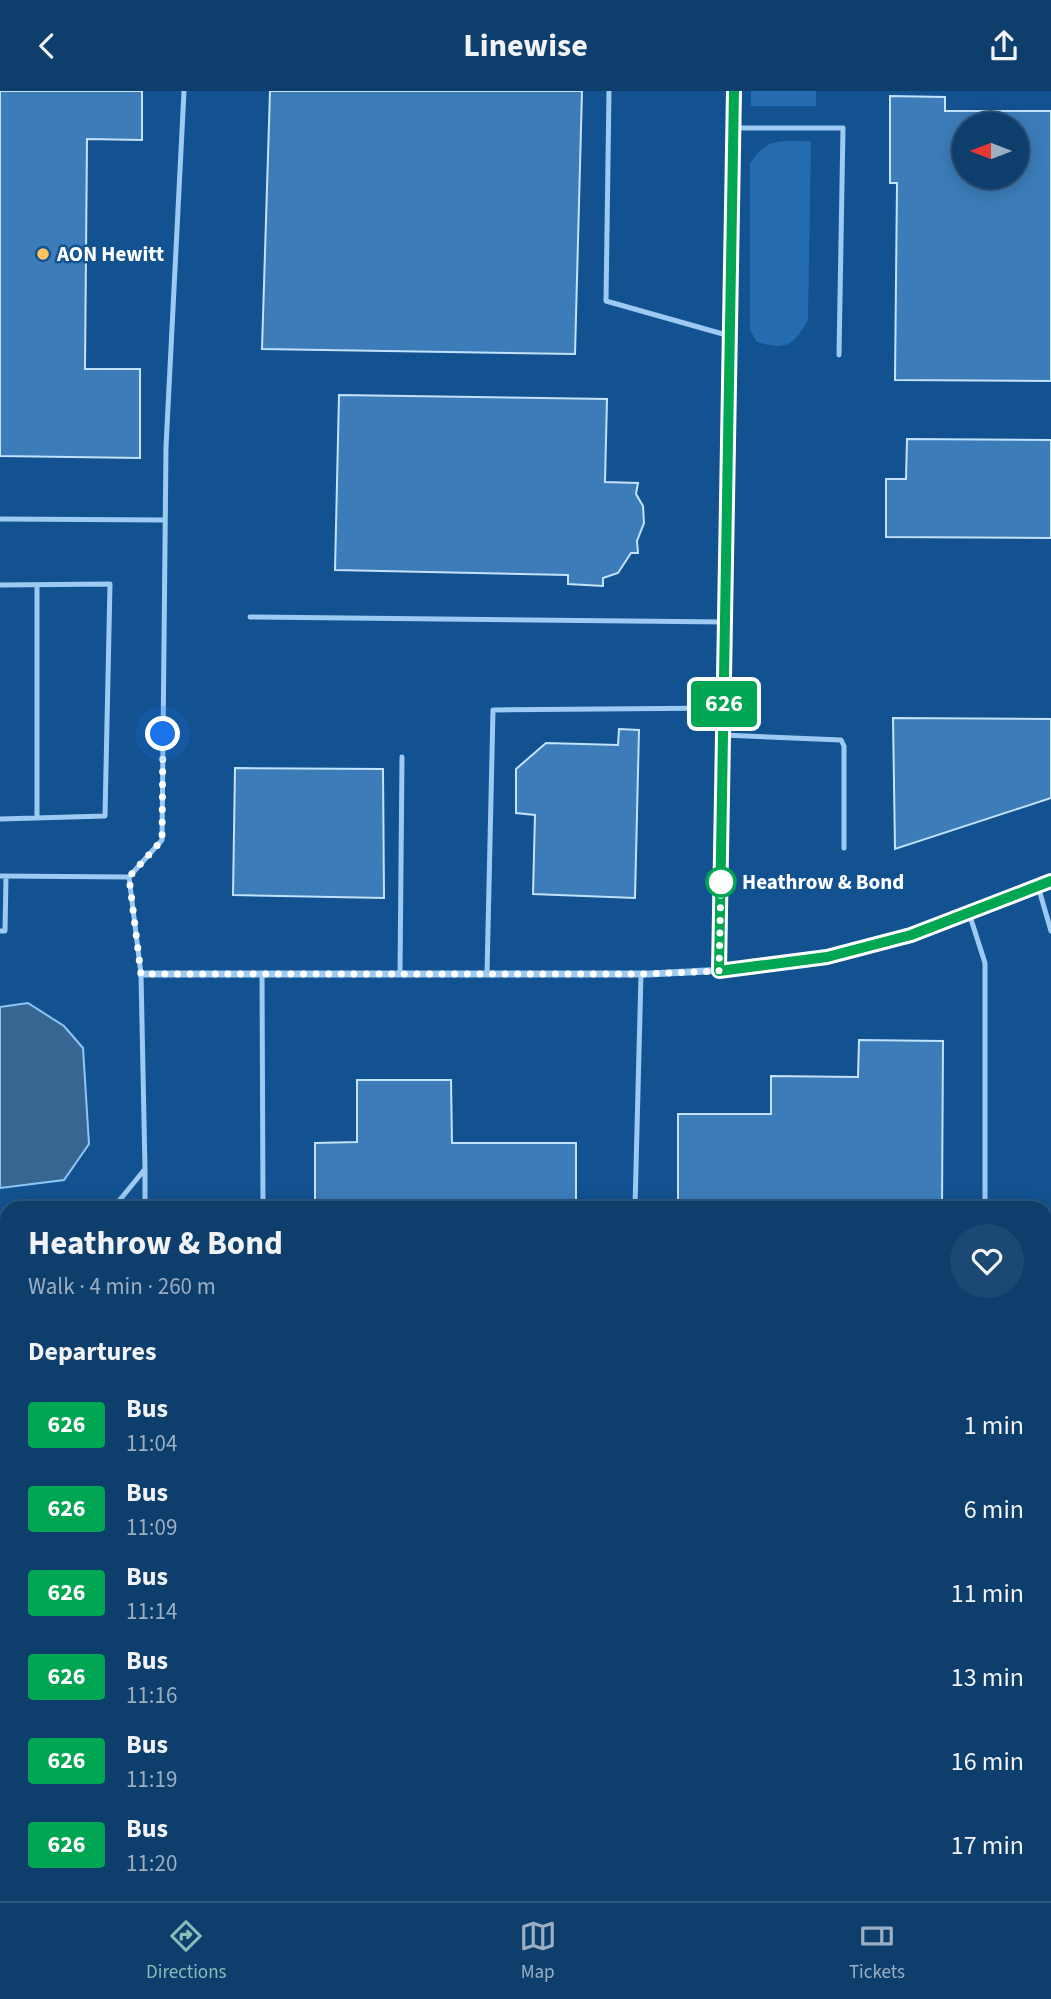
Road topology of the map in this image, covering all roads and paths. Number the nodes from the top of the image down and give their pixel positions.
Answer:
1 (184, 91) edge
2 (609, 91) edge
3 (734, 91) edge
4 (734, 128) junction
5 (730, 336) junction
6 (839, 355) dead end
7 (0, 519) edge
8 (165, 520) junction
9 (0, 585) edge
10 (37, 585) junction
11 (250, 617) dead end
12 (725, 622) junction
13 (724, 708) junction
14 (723, 735) junction
15 (402, 757) dead end
16 (37, 818) junction
17 (0, 819) edge
18 (845, 848) dead end
19 (3, 877) edge
20 (129, 877) junction
21 (1051, 881) edge
22 (1038, 886) junction
23 (970, 913) junction
24 (0, 931) edge
25 (1051, 931) edge
26 (719, 971) junction
27 (141, 974) junction
28 (262, 974) junction
29 (400, 974) junction
30 (487, 974) junction
31 (641, 974) junction
32 (145, 1169) junction
33 (119, 1201) edge
34 (145, 1201) edge
35 (263, 1201) edge
36 (635, 1201) edge
37 (985, 1201) edge

1 - 8 lane
2 - 5 lane
3 - 4 street
4 - 5 street
4 - 6 lane
5 - 12 street
7 - 8 lane
8 - 20 lane
9 - 10 lane
10 - 16 lane
10 - 16 lane
11 - 12 lane
12 - 13 street
13 - 14 street
13 - 30 lane
14 - 18 lane
14 - 26 street
15 - 29 lane
16 - 17 lane
19 - 20 lane
19 - 24 lane
20 - 27 lane
21 - 22 street
22 - 23 street
22 - 25 lane
23 - 26 street
23 - 37 lane
26 - 31 street
27 - 28 street
27 - 32 lane
28 - 29 street
28 - 35 lane
29 - 30 street
30 - 31 street
31 - 36 lane
32 - 33 lane
32 - 34 lane

